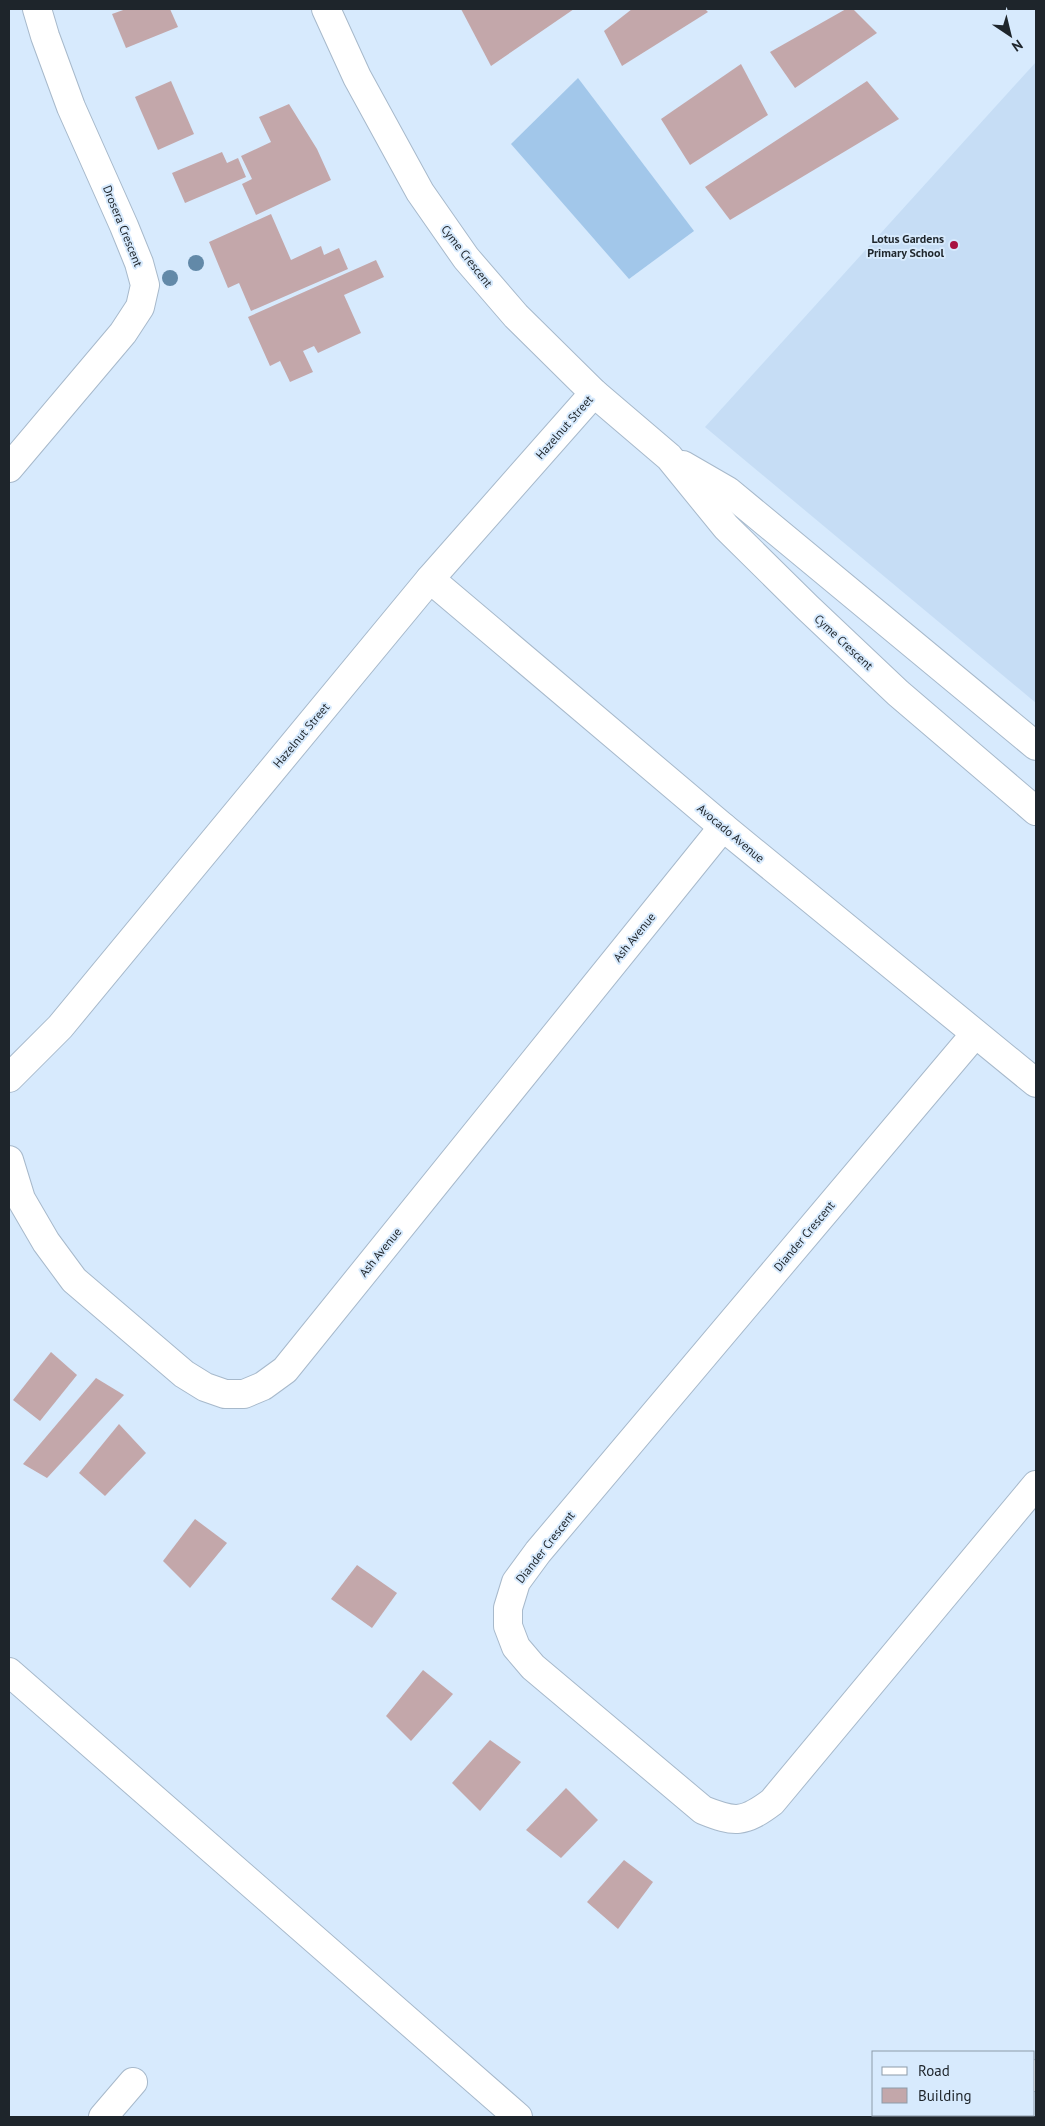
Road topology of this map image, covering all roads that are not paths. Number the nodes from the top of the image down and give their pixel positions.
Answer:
1 (37, 9) edge
2 (326, 9) edge
3 (594, 393) junction
4 (668, 457) junction
5 (9, 468) edge
6 (430, 579) junction
7 (1036, 746) edge
8 (1036, 811) edge
9 (723, 827) junction
10 (975, 1034) junction
11 (9, 1078) edge
12 (1036, 1083) edge
13 (9, 1160) edge
14 (1036, 1485) edge
15 (9, 1672) edge
16 (133, 2082) dead end
17 (103, 2117) edge
18 (518, 2117) edge

1 - 5 street, Drosera Crescent
2 - 3 street, Cyme Crescent
3 - 4 street, Cyme Crescent
3 - 6 street, Hazelnut Street
4 - 7 street, Cyme Crescent
4 - 8 street, Cyme Crescent
6 - 9 street, Avocado Avenue
6 - 11 street, Hazelnut Street
9 - 10 street, Avocado Avenue
9 - 13 street, Ash Avenue
10 - 12 street, Avocado Avenue
10 - 14 street, Diander Crescent
15 - 18 street
16 - 17 street

